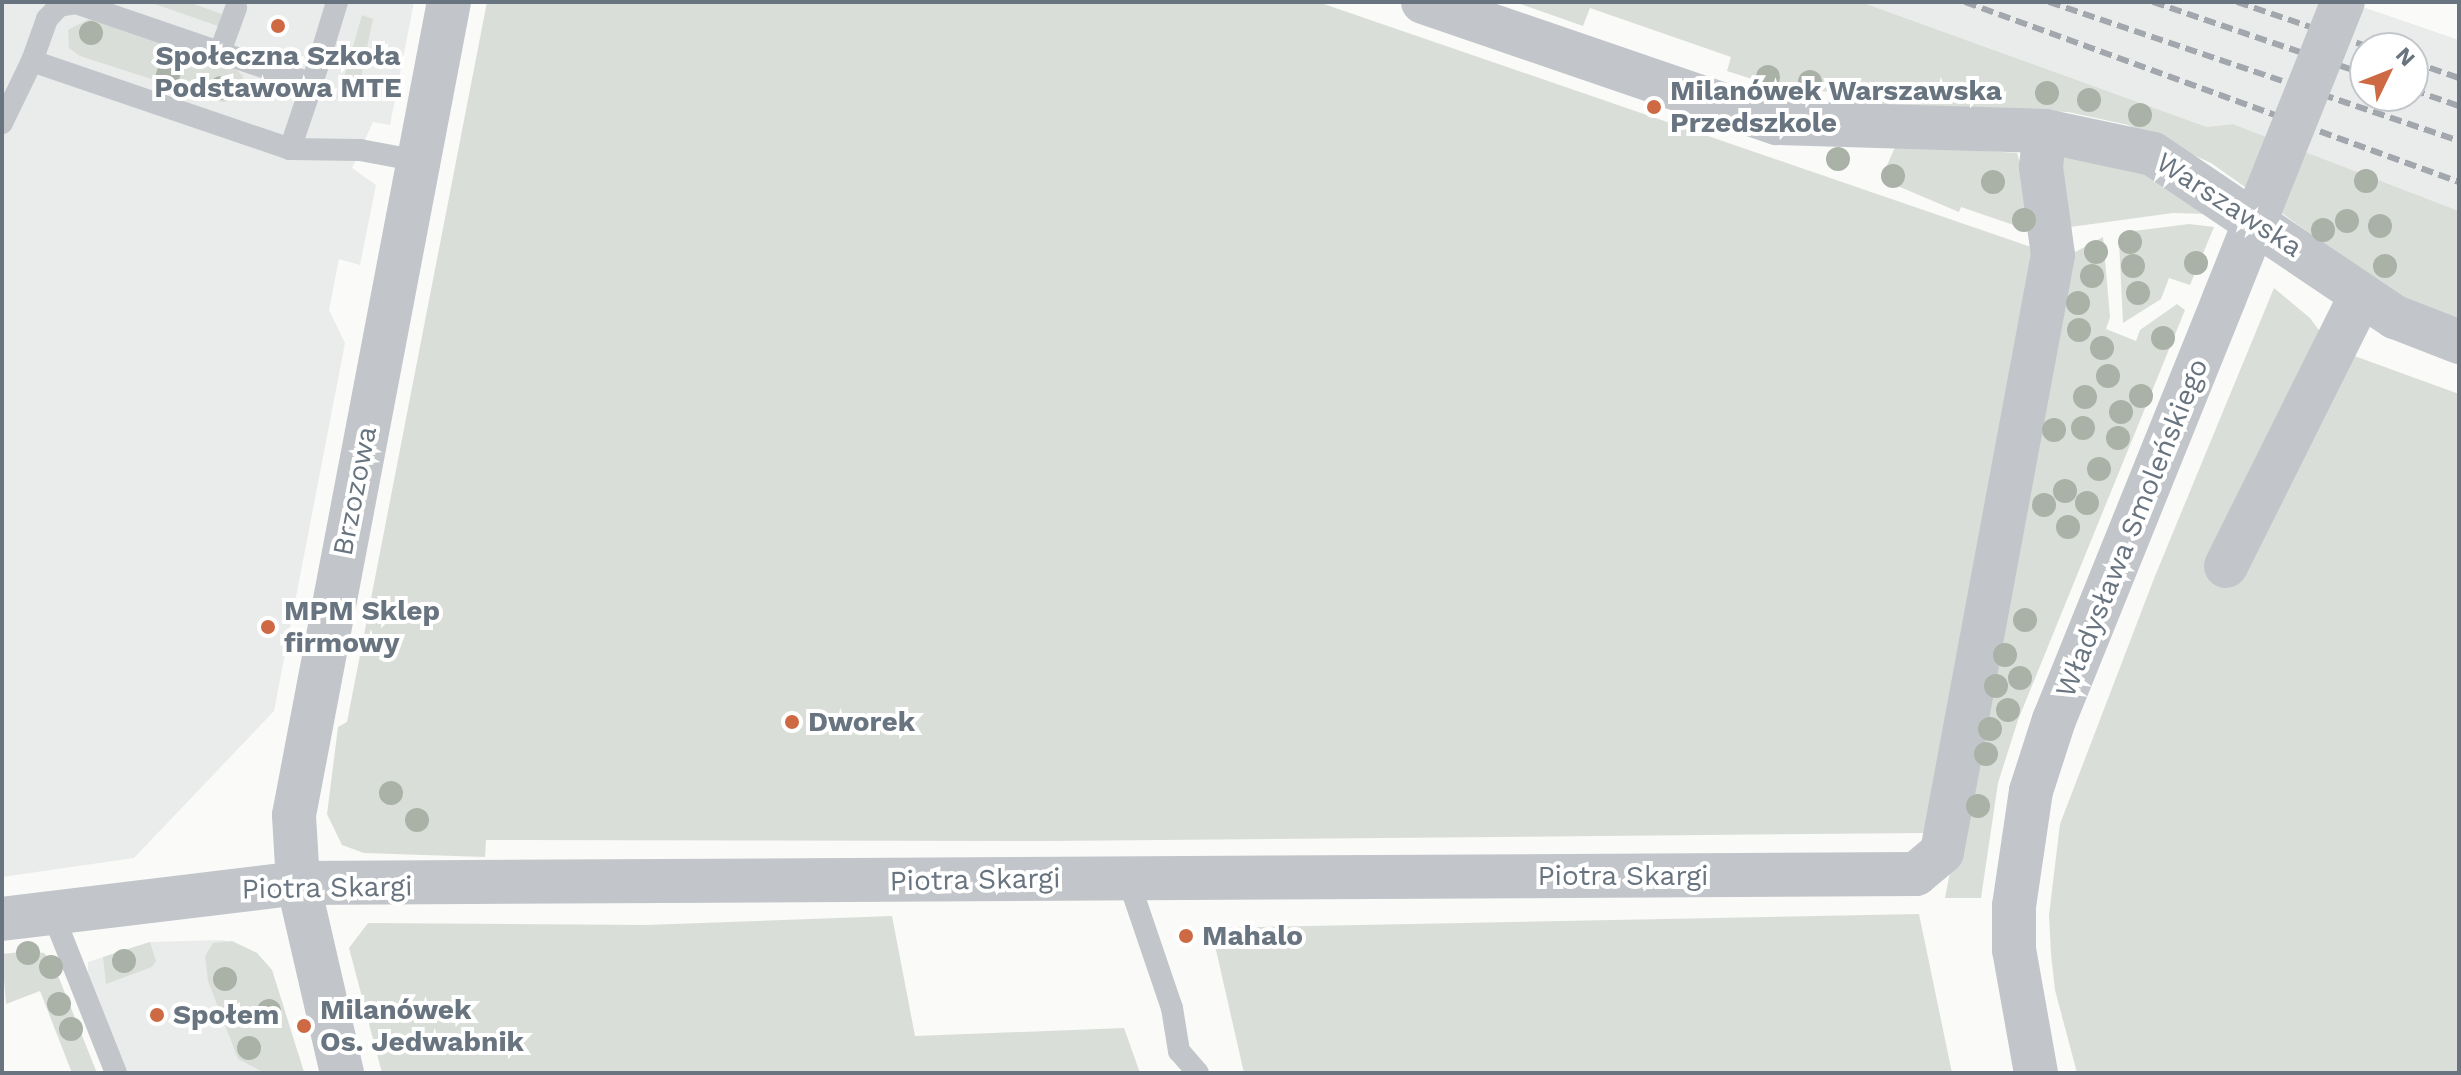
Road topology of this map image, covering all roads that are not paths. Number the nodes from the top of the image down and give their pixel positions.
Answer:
1 (337, 2) edge
2 (449, 2) edge
3 (1423, 2) edge
4 (2343, 2) edge
5 (236, 8) dead end
6 (220, 52) junction
7 (32, 61) junction
8 (312, 84) junction
9 (2, 123) edge
10 (2045, 131) junction
11 (290, 149) junction
12 (419, 161) junction
13 (2361, 295) junction
14 (2459, 342) edge
15 (2226, 566) dead end
16 (1128, 879) junction
17 (298, 883) junction
18 (52, 912) junction
19 (2, 919) edge
20 (116, 1073) edge
21 (342, 1073) edge
22 (1198, 1073) edge
23 (2036, 1073) edge

1 - 8 lane
2 - 12 street, Brzozowa
3 - 10 street, Warszawska
4 - 23 street, Władysława Smoleńskiego, bridge
5 - 6 lane
6 - 7 lane
6 - 8 lane
7 - 9 lane
7 - 11 lane
8 - 11 lane
10 - 13 street, Warszawska
10 - 16 street, Piotra Skargi
11 - 12 lane
12 - 17 street, Brzozowa
13 - 14 street, Warszawska
13 - 15 street
16 - 17 street, Piotra Skargi
16 - 22 lane
17 - 18 street, Piotra Skargi
17 - 21 street, Brzozowa
18 - 19 street, Piotra Skargi
18 - 20 lane

